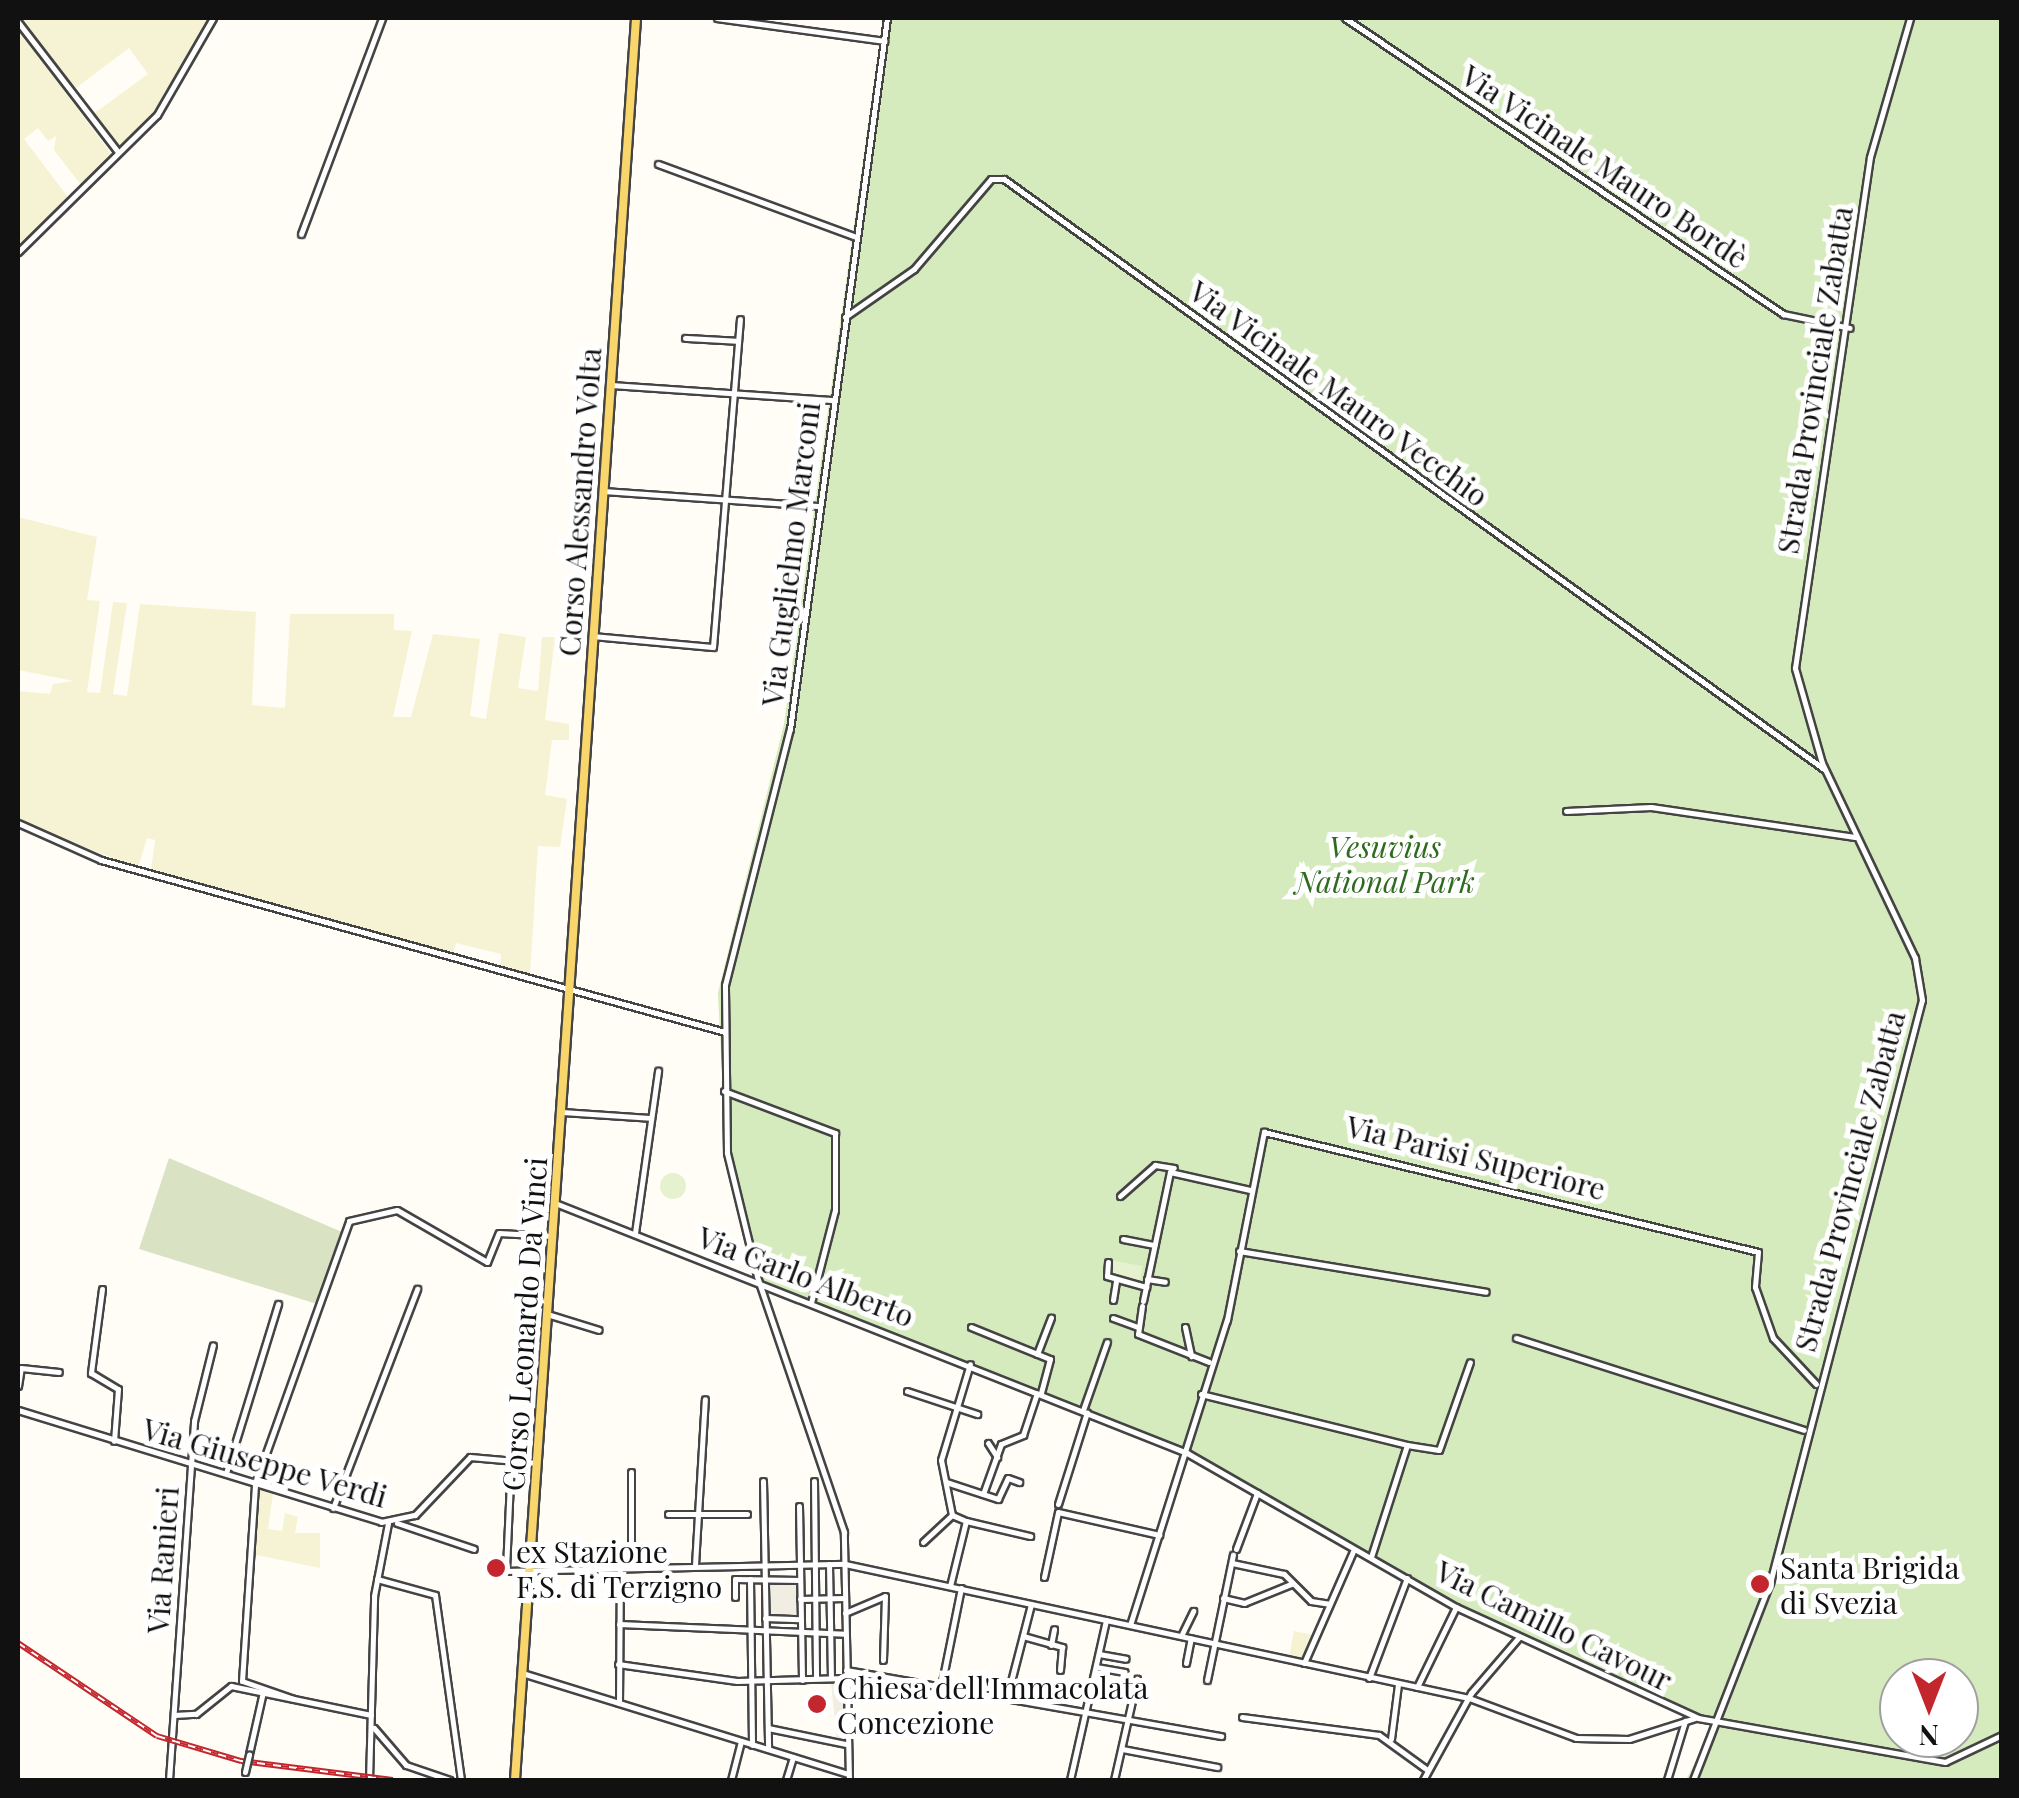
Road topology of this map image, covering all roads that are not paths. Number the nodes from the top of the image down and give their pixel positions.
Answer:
1 (212, 18) edge
2 (382, 18) edge
3 (636, 18) edge
4 (717, 18) edge
5 (888, 18) edge
6 (1345, 18) edge
7 (1910, 18) edge
8 (18, 22) edge
9 (884, 41) junction
10 (118, 152) junction
11 (658, 164) dead end
12 (301, 234) dead end
13 (854, 236) junction
14 (18, 252) edge
15 (844, 318) junction
16 (740, 319) dead end
17 (1850, 328) junction
18 (685, 338) dead end
19 (738, 342) junction
20 (610, 386) junction
21 (734, 394) junction
22 (832, 400) junction
23 (602, 491) junction
24 (728, 500) junction
25 (818, 506) junction
26 (592, 636) junction
27 (1824, 769) junction
28 (1566, 811) dead end
29 (18, 824) edge
30 (1855, 837) junction
31 (569, 990) junction
32 (726, 1032) junction
33 (658, 1070) dead end
34 (724, 1091) junction
35 (561, 1112) junction
36 (652, 1118) junction
37 (1174, 1168) junction
38 (1250, 1190) junction
39 (1120, 1196) dead end
40 (554, 1203) junction
41 (635, 1233) junction
42 (552, 1236) junction
43 (1123, 1239) dead end
44 (1154, 1246) junction
45 (1239, 1251) junction
46 (1108, 1262) dead end
47 (1116, 1281) junction
48 (760, 1282) junction
49 (1166, 1282) dead end
50 (1146, 1283) junction
51 (417, 1289) dead end
52 (102, 1290) dead end
53 (1486, 1292) dead end
54 (1113, 1300) dead end
55 (811, 1302) junction
56 (278, 1304) dead end
57 (547, 1314) junction
58 (1051, 1318) dead end
59 (1113, 1318) dead end
60 (971, 1327) dead end
61 (1138, 1327) junction
62 (1185, 1327) dead end
63 (599, 1330) dead end
64 (1516, 1338) dead end
65 (1107, 1342) dead end
66 (213, 1345) dead end
67 (1038, 1354) junction
68 (1191, 1356) junction
69 (1210, 1362) junction
70 (1470, 1362) dead end
71 (970, 1364) junction
72 (59, 1372) dead end
73 (1816, 1384) junction
74 (18, 1386) edge
75 (907, 1391) dead end
76 (1039, 1392) junction
77 (1202, 1394) junction
78 (704, 1399) dead end
79 (958, 1406) junction
80 (18, 1410) edge
81 (1085, 1411) junction
82 (977, 1414) dead end
83 (1804, 1430) junction
84 (114, 1441) junction
85 (988, 1443) dead end
86 (1408, 1446) junction
87 (1187, 1452) junction
88 (997, 1457) junction
89 (511, 1459) junction
90 (537, 1463) junction
91 (191, 1464) junction
92 (631, 1472) dead end
93 (226, 1474) junction
94 (980, 1476) dead end
95 (989, 1477) junction
96 (763, 1481) dead end
97 (814, 1481) dead end
98 (946, 1482) junction
99 (1019, 1482) dead end
100 (255, 1484) junction
101 (1257, 1493) junction
102 (983, 1494) junction
103 (951, 1496) junction
104 (962, 1503) dead end
105 (1058, 1504) dead end
106 (799, 1506) dead end
107 (333, 1508) junction
108 (668, 1514) dead end
109 (696, 1514) junction
110 (747, 1514) dead end
111 (952, 1514) junction
112 (966, 1521) junction
113 (392, 1523) junction
114 (1159, 1535) junction
115 (1030, 1536) dead end
116 (923, 1542) dead end
117 (1354, 1548) junction
118 (474, 1549) dead end
119 (1234, 1555) junction
120 (1371, 1557) junction
121 (765, 1564) junction
122 (800, 1564) junction
123 (815, 1564) junction
124 (829, 1564) junction
125 (845, 1564) junction
126 (695, 1566) junction
127 (630, 1567) junction
128 (620, 1568) junction
129 (530, 1569) junction
130 (1044, 1577) dead end
131 (377, 1578) junction
132 (1407, 1578) junction
133 (750, 1579) junction
134 (765, 1580) junction
135 (800, 1580) junction
136 (1291, 1584) junction
137 (950, 1586) junction
138 (961, 1588) junction
139 (735, 1597) dead end
140 (845, 1598) junction
141 (1224, 1598) junction
142 (800, 1599) junction
143 (816, 1599) junction
144 (830, 1599) junction
145 (1030, 1604) junction
146 (1329, 1604) junction
147 (1456, 1607) junction
148 (1193, 1611) dead end
149 (845, 1613) junction
150 (766, 1618) junction
151 (800, 1618) junction
152 (1106, 1620) junction
153 (619, 1624) junction
154 (1130, 1625) junction
155 (1054, 1629) dead end
156 (1024, 1633) junction
157 (800, 1634) junction
158 (816, 1634) junction
159 (831, 1634) junction
160 (846, 1634) junction
161 (766, 1635) junction
162 (751, 1636) junction
163 (1181, 1636) junction
164 (1519, 1636) junction
165 (1191, 1638) junction
166 (1214, 1643) junction
167 (1050, 1644) junction
168 (1099, 1654) junction
169 (1126, 1659) dead end
170 (883, 1660) dead end
171 (1186, 1662) dead end
172 (1304, 1663) junction
173 (618, 1664) junction
174 (1096, 1667) junction
175 (846, 1670) junction
176 (1060, 1670) dead end
177 (1124, 1672) dead end
178 (522, 1673) junction
179 (832, 1678) junction
180 (846, 1678) junction
181 (1369, 1678) junction
182 (816, 1679) junction
183 (767, 1680) junction
184 (802, 1680) junction
185 (1137, 1680) dead end
186 (1207, 1680) dead end
187 (752, 1681) junction
188 (1398, 1684) junction
189 (941, 1686) junction
190 (1417, 1688) junction
191 (264, 1692) junction
192 (1006, 1698) junction
193 (1469, 1698) junction
194 (294, 1699) junction
195 (619, 1703) junction
196 (1086, 1713) junction
197 (174, 1715) junction
198 (371, 1715) junction
199 (1242, 1717) dead end
200 (1698, 1718) junction
201 (1723, 1720) junction
202 (1128, 1721) junction
203 (1684, 1722) junction
204 (372, 1726) junction
205 (768, 1728) junction
206 (2002, 1735) edge
207 (1221, 1736) dead end
208 (1391, 1738) junction
209 (741, 1741) junction
210 (752, 1744) junction
211 (846, 1744) junction
212 (1122, 1749) junction
213 (768, 1750) junction
214 (793, 1757) junction
215 (1218, 1767) dead end
216 (1426, 1769) junction
217 (425, 1772) junction
218 (848, 1777) edge
219 (168, 1780) edge
220 (245, 1780) edge
221 (369, 1780) edge
222 (425, 1780) edge
223 (450, 1780) edge
224 (461, 1780) edge
225 (515, 1780) edge
226 (730, 1780) edge
227 (786, 1780) edge
228 (1070, 1780) edge
229 (1114, 1780) edge
230 (1423, 1780) edge
231 (1667, 1780) edge
232 (1693, 1780) edge

1 - 10 street
2 - 12 street
3 - 20 main road, Corso Alessandro Volta
4 - 9 street
5 - 9 street, Via Guglielmo Marconi
6 - 17 street, Via Vicinale Mauro Bordè
7 - 17 street, Strada Provinciale Zabatta
8 - 10 street
9 - 13 street, Via Guglielmo Marconi
10 - 14 street
11 - 13 street
13 - 15 street, Via Guglielmo Marconi
15 - 22 street, Via Guglielmo Marconi
15 - 27 street, Via Vicinale Mauro Vecchio
16 - 19 street
17 - 27 street, Strada Provinciale Zabatta
18 - 19 street
19 - 21 street
20 - 21 street
20 - 23 main road, Corso Alessandro Volta
21 - 22 street
21 - 24 street
22 - 25 street, Via Guglielmo Marconi
23 - 24 street
23 - 26 main road, Corso Alessandro Volta
24 - 25 street
24 - 26 street
25 - 32 street, Via Guglielmo Marconi
26 - 31 main road, Corso Alessandro Volta
27 - 30 street, Strada Provinciale Zabatta
28 - 30 street
29 - 31 street
30 - 73 street, Strada Provinciale Zabatta
31 - 32 street
31 - 35 main road, Corso Leonardo Da Vinci
32 - 34 street, Via Guglielmo Marconi
33 - 36 street
34 - 48 street, Via Guglielmo Marconi
34 - 55 street
35 - 36 street
35 - 40 main road, Corso Leonardo Da Vinci
36 - 41 street
37 - 38 street
37 - 39 street
37 - 44 street
38 - 45 street, Via Parisi Superiore
38 - 73 street, Via Parisi Superiore
40 - 41 street, Via Carlo Alberto
40 - 42 main road, Corso Leonardo Da Vinci
41 - 48 street, Via Carlo Alberto
42 - 57 main road, Corso Leonardo Da Vinci
42 - 100 street
43 - 44 street
44 - 50 street
45 - 53 street
45 - 69 street, Via Parisi Superiore
46 - 47 street
47 - 50 street
47 - 54 street
48 - 55 street, Via Carlo Alberto
48 - 125 street, Via Guglielmo Marconi
49 - 50 street
50 - 61 street
51 - 107 street
52 - 84 street
55 - 71 street, Via Carlo Alberto
56 - 93 street
57 - 63 street
57 - 90 main road, Corso Leonardo Da Vinci
58 - 67 street
59 - 61 street
60 - 67 street
61 - 68 street
62 - 68 street
64 - 83 street
65 - 81 street
66 - 91 street, Via Ranieri
67 - 76 street
68 - 69 street
69 - 77 street, Via Parisi Superiore
70 - 86 street
71 - 76 street, Via Carlo Alberto
71 - 79 street
72 - 74 street
73 - 83 street, Strada Provinciale Zabatta
75 - 79 street
76 - 81 street, Via Carlo Alberto
76 - 88 street
77 - 86 street
77 - 87 street, Via Parisi Superiore
78 - 109 street
79 - 82 street
79 - 98 street
80 - 84 street, Via Giuseppe Verdi
81 - 87 street, Via Carlo Alberto
81 - 105 street
83 - 201 street, Strada Provinciale Zabatta
84 - 91 street, Via Giuseppe Verdi
85 - 88 street
86 - 120 street
87 - 101 street, Via Camillo Cavour
87 - 114 street, Via Parisi Superiore
88 - 95 street
89 - 90 street, Via Giuseppe Verdi
89 - 113 street, Via Giuseppe Verdi
89 - 129 street
90 - 129 main road, Corso Leonardo Da Vinci
91 - 93 street, Via Giuseppe Verdi
91 - 197 street, Via Ranieri
92 - 127 street
93 - 100 street, Via Giuseppe Verdi
94 - 95 street
95 - 102 street
96 - 121 street
97 - 123 street
98 - 102 street
98 - 103 street
99 - 102 street
100 - 107 street, Via Giuseppe Verdi
100 - 194 street
101 - 117 street, Via Camillo Cavour
101 - 119 street
103 - 104 street
103 - 111 street
106 - 122 street
107 - 113 street, Via Giuseppe Verdi
108 - 109 street
109 - 110 street
109 - 126 street
111 - 112 street
111 - 116 street
112 - 115 street
112 - 137 street
113 - 118 street
113 - 131 street
114 - 130 street
114 - 154 street, Via Parisi Superiore
117 - 120 street, Via Camillo Cavour
117 - 146 street
119 - 136 street
119 - 141 street
120 - 132 street, Via Camillo Cavour
121 - 122 street
121 - 126 street
121 - 134 street
122 - 123 street
122 - 135 street
123 - 124 street
123 - 143 street
124 - 125 street
124 - 144 street
125 - 137 street
125 - 140 street, Via Guglielmo Marconi
126 - 127 street
127 - 128 street
128 - 129 street
128 - 153 street
129 - 178 main road, Corso Leonardo Da Vinci
131 - 198 street
131 - 224 street
132 - 147 street, Via Camillo Cavour
132 - 181 street
133 - 134 street
133 - 139 street
133 - 162 street
134 - 135 street
134 - 150 street
135 - 142 street
136 - 141 street
136 - 146 street
137 - 138 street
138 - 145 street
138 - 189 street
140 - 144 street
140 - 149 street, Via Guglielmo Marconi
141 - 166 street
142 - 143 street
142 - 151 street
143 - 144 street
143 - 158 street
144 - 159 street
145 - 152 street
145 - 156 street
146 - 172 street
147 - 164 street, Via Camillo Cavour
147 - 190 street
148 - 163 street
149 - 160 street, Via Guglielmo Marconi
149 - 170 street
150 - 151 street
150 - 161 street
151 - 157 street
152 - 154 street
152 - 168 street
153 - 162 street
153 - 173 street
154 - 163 street
155 - 167 street
156 - 167 street
156 - 192 street
157 - 158 street
157 - 161 street
157 - 184 street
158 - 159 street
158 - 182 street
159 - 160 street
159 - 179 street
160 - 175 street, Via Guglielmo Marconi
161 - 162 street
161 - 183 street
162 - 187 street
163 - 165 street
164 - 193 street
164 - 200 street, Via Camillo Cavour
165 - 166 street
165 - 171 street
166 - 172 street
166 - 186 street
167 - 176 street
168 - 169 street
168 - 174 street
172 - 181 street
173 - 187 street
173 - 195 street
174 - 177 street
174 - 196 street
175 - 180 street, Via Guglielmo Marconi
175 - 189 street
178 - 195 street
178 - 225 main road, Corso Leonardo Da Vinci
179 - 180 street
179 - 182 street
180 - 211 street, Via Guglielmo Marconi
181 - 188 street
182 - 184 street
183 - 184 street
183 - 187 street
183 - 205 street
185 - 202 street
187 - 210 street
188 - 190 street
188 - 208 street
189 - 192 street
190 - 193 street
191 - 194 street
191 - 197 street
191 - 220 street, bridge
192 - 196 street
193 - 203 street
193 - 216 street
194 - 198 street
195 - 209 street
196 - 202 street
196 - 228 street
197 - 219 street, Via Ranieri
198 - 204 street
199 - 208 street
200 - 201 street, Via Camillo Cavour
200 - 203 street
201 - 206 street, Via Camillo Cavour
201 - 232 street, Strada Provinciale Zabatta
202 - 207 street
202 - 212 street
203 - 231 street
204 - 217 street
204 - 221 street
205 - 211 street
205 - 213 street
208 - 216 street
209 - 210 street
209 - 226 street
210 - 213 street
211 - 218 street, Via Guglielmo Marconi
212 - 215 street
212 - 229 street
213 - 214 street
214 - 218 street
214 - 227 street
216 - 230 street
217 - 222 street
217 - 223 street

